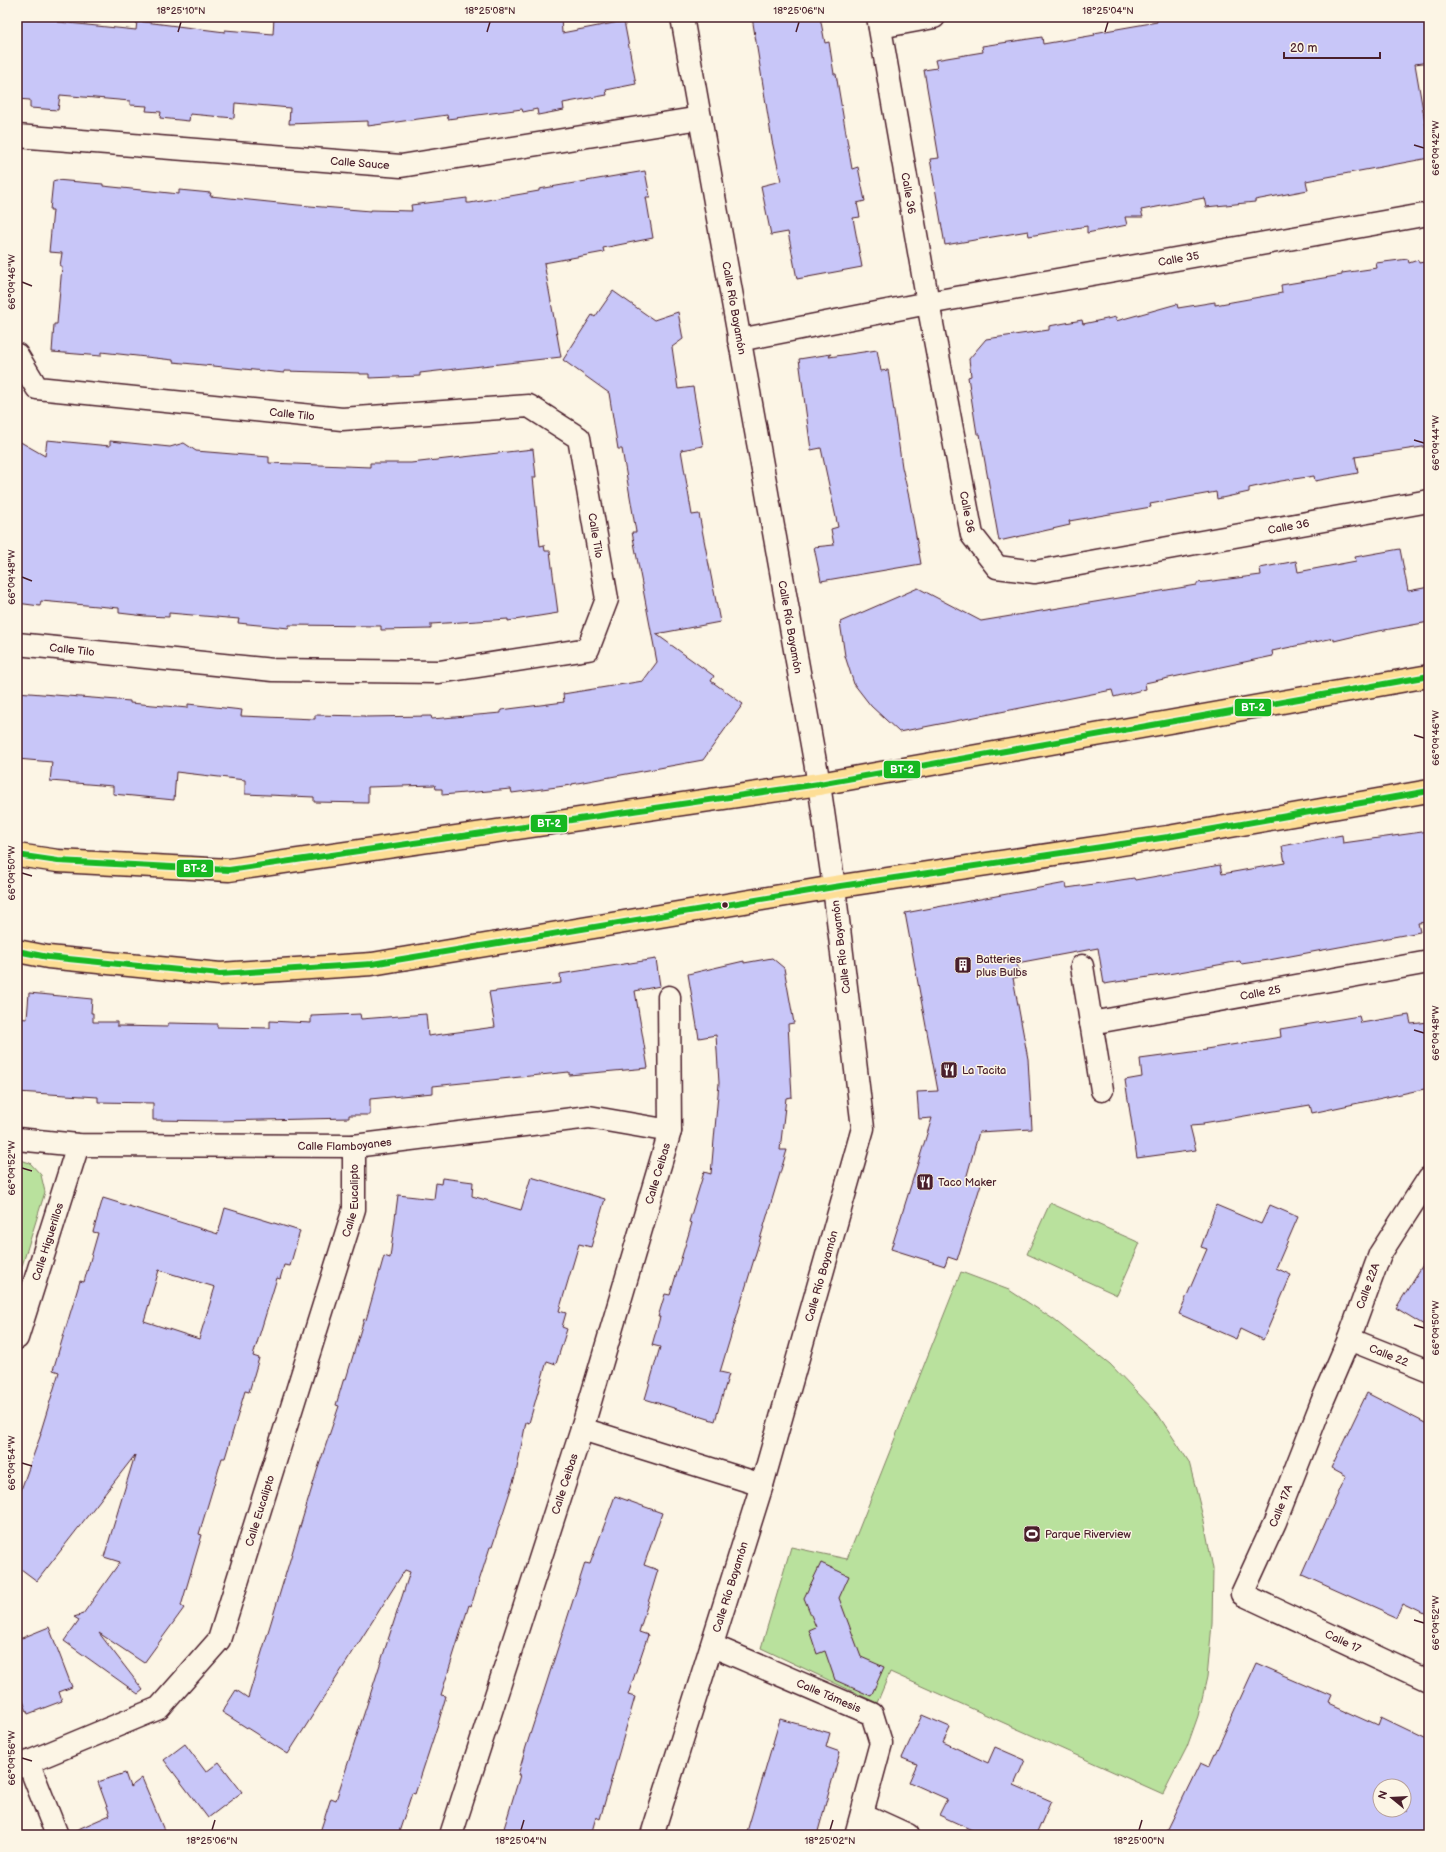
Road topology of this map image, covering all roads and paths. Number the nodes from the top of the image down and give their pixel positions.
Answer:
1 (682, 17) edge
2 (934, 17) edge
3 (879, 22) edge
4 (700, 118) junction
5 (17, 136) edge
6 (1429, 214) edge
7 (928, 302) junction
8 (739, 340) junction
9 (17, 355) edge
10 (1429, 501) edge
11 (17, 644) edge
12 (1429, 676) edge
13 (819, 784) junction
14 (1429, 791) edge
15 (17, 855) edge
16 (834, 887) junction
17 (17, 952) edge
18 (1429, 962) edge
19 (1082, 966) dead end
20 (669, 997) dead end
21 (1091, 1023) junction
22 (1102, 1090) dead end
23 (670, 1130) junction
24 (17, 1139) edge
25 (78, 1145) junction
26 (354, 1146) junction
27 (1429, 1178) edge
28 (17, 1338) edge
29 (1349, 1339) junction
30 (1429, 1370) edge
31 (1322, 1402) joint
32 (582, 1429) junction
33 (762, 1485) junction
34 (1256, 1601) joint
35 (713, 1646) junction
36 (1429, 1680) edge
37 (22, 1764) edge
38 (862, 1814) junction
39 (56, 1835) edge
40 (451, 1835) edge
41 (652, 1835) edge
42 (856, 1835) edge
43 (908, 1835) edge

1 - 4 street, Calle Río Bayamón
2 - 3 street
3 - 7 street, Calle 36
4 - 5 street, Calle Sauce
4 - 8 street, Calle Río Bayamón
6 - 7 street, Calle 35
7 - 8 street, Calle 35
7 - 10 street, Calle 36
8 - 13 street, Calle Río Bayamón
9 - 11 street, Calle Tilo
12 - 13 main road
13 - 15 main road
13 - 16 street, Calle Río Bayamón
14 - 16 main road
16 - 17 main road
16 - 33 street, Calle Río Bayamón
18 - 21 street, Calle 25
19 - 21 street
20 - 23 street, Calle Ceibas
21 - 22 street
23 - 26 street, Calle Flamboyanes
23 - 32 street, Calle Ceibas
24 - 25 street, Calle Flamboyanes
25 - 26 street, Calle Flamboyanes
25 - 28 street, Calle Higuerillos
26 - 37 street, Calle Eucalipto
27 - 29 street, Calle 22A
29 - 30 street, Calle 22
29 - 31 street, Calle 22A
31 - 34 street, Calle 17A
32 - 33 street
32 - 40 street, Calle Ceibas
33 - 35 street, Calle Río Bayamón
34 - 36 street, Calle 17
35 - 38 street, Calle Támesis
35 - 41 street, Calle Río Bayamón
37 - 39 street
38 - 42 street, Calle Támesis
38 - 43 street

